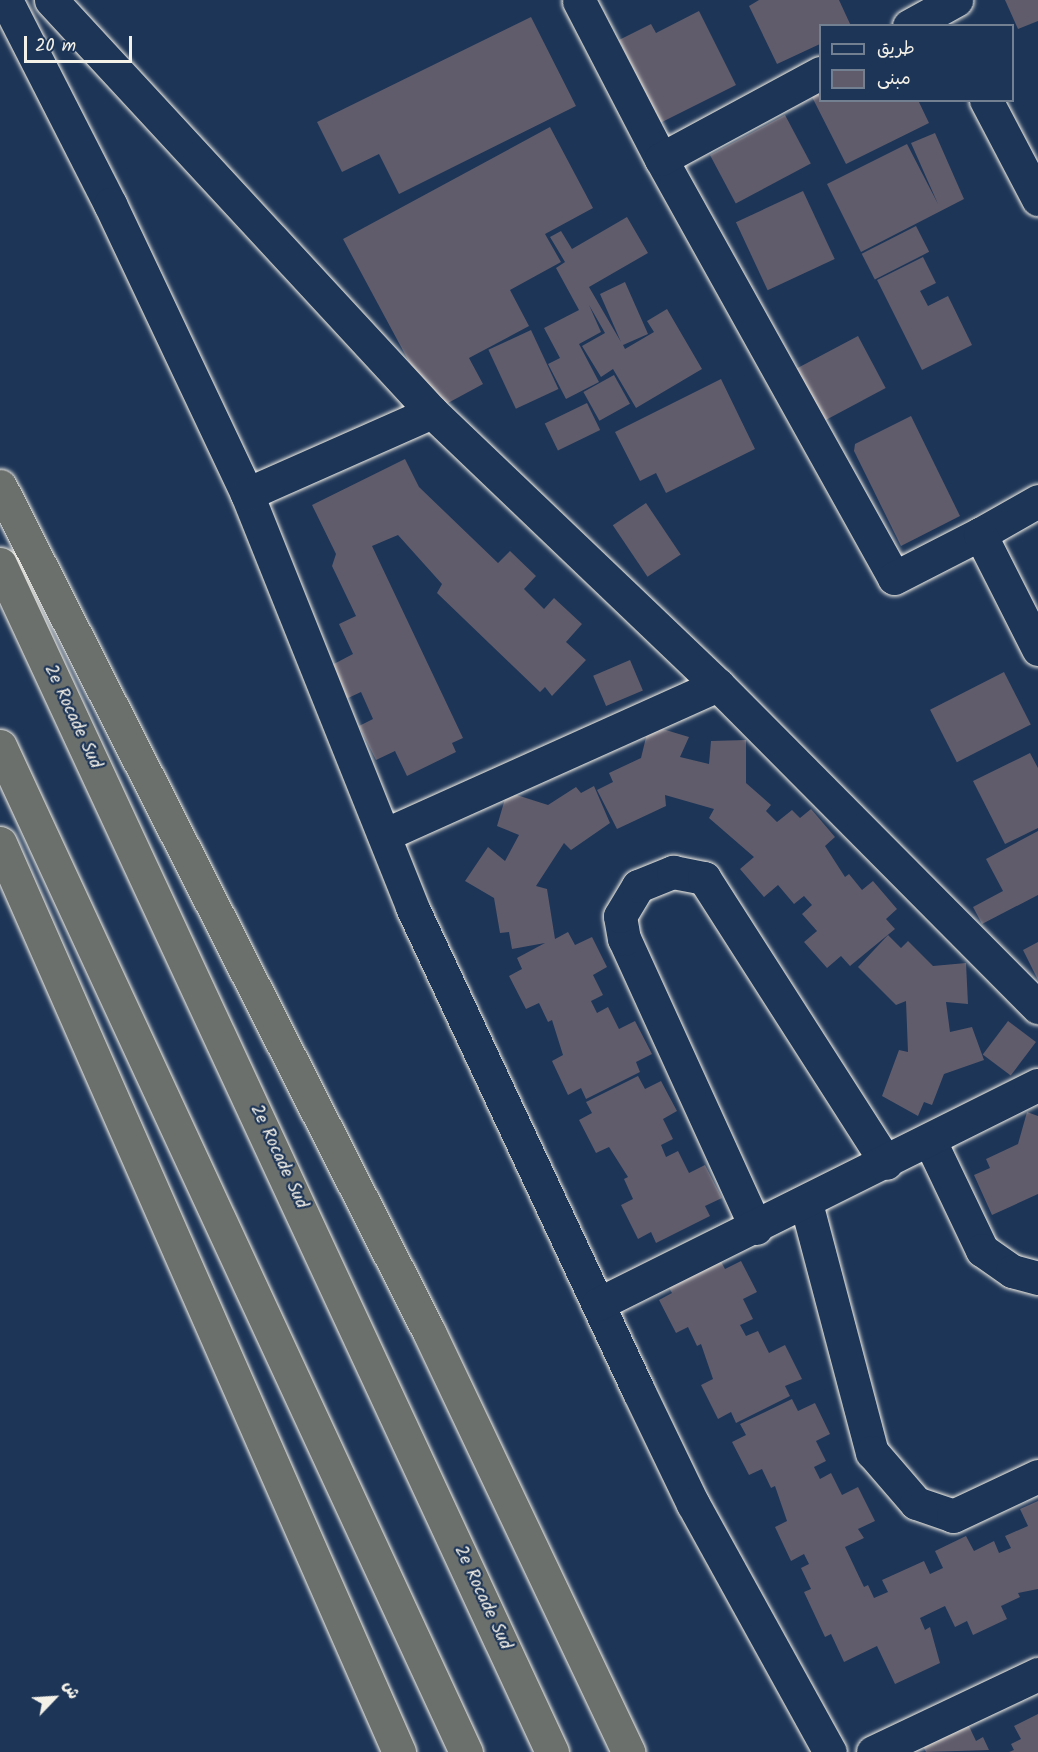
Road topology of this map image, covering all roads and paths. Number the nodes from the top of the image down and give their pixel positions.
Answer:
1 (6, 0) edge
2 (51, 0) edge
3 (579, 1) edge
4 (946, 12) edge
5 (914, 24) edge
6 (819, 74) edge
7 (987, 102) edge
8 (661, 159) junction
9 (1038, 199) edge
10 (432, 412) junction
11 (0, 486) edge
12 (247, 494) junction
13 (1038, 501) edge
14 (980, 534) junction
15 (0, 564) edge
16 (1038, 650) edge
17 (718, 685) junction
18 (0, 746) edge
19 (384, 835) junction
20 (0, 843) edge
21 (1038, 1008) edge
22 (1038, 1085) edge
23 (930, 1141) junction
24 (886, 1163) junction
25 (806, 1203) junction
26 (756, 1228) junction
27 (1038, 1278) edge
28 (598, 1304) junction
29 (1038, 1476) edge
30 (1038, 1674) edge
31 (399, 1752) edge
32 (466, 1752) edge
33 (552, 1752) edge
34 (628, 1752) edge
35 (830, 1752) edge
36 (873, 1752) edge

1 - 12 street
2 - 10 street
3 - 8 street
4 - 5 street
6 - 8 street
7 - 9 street
8 - 14 street
10 - 12 street
10 - 17 street
11 - 34 highway
12 - 19 street
13 - 14 street
14 - 16 street
15 - 33 highway, 2e Rocade Sud
17 - 19 street
17 - 21 street
18 - 32 highway
19 - 28 street
20 - 31 highway
22 - 23 street
23 - 24 street
23 - 27 street
24 - 25 street
24 - 26 street
25 - 26 street
25 - 29 street
26 - 28 street
28 - 35 street
30 - 36 street

